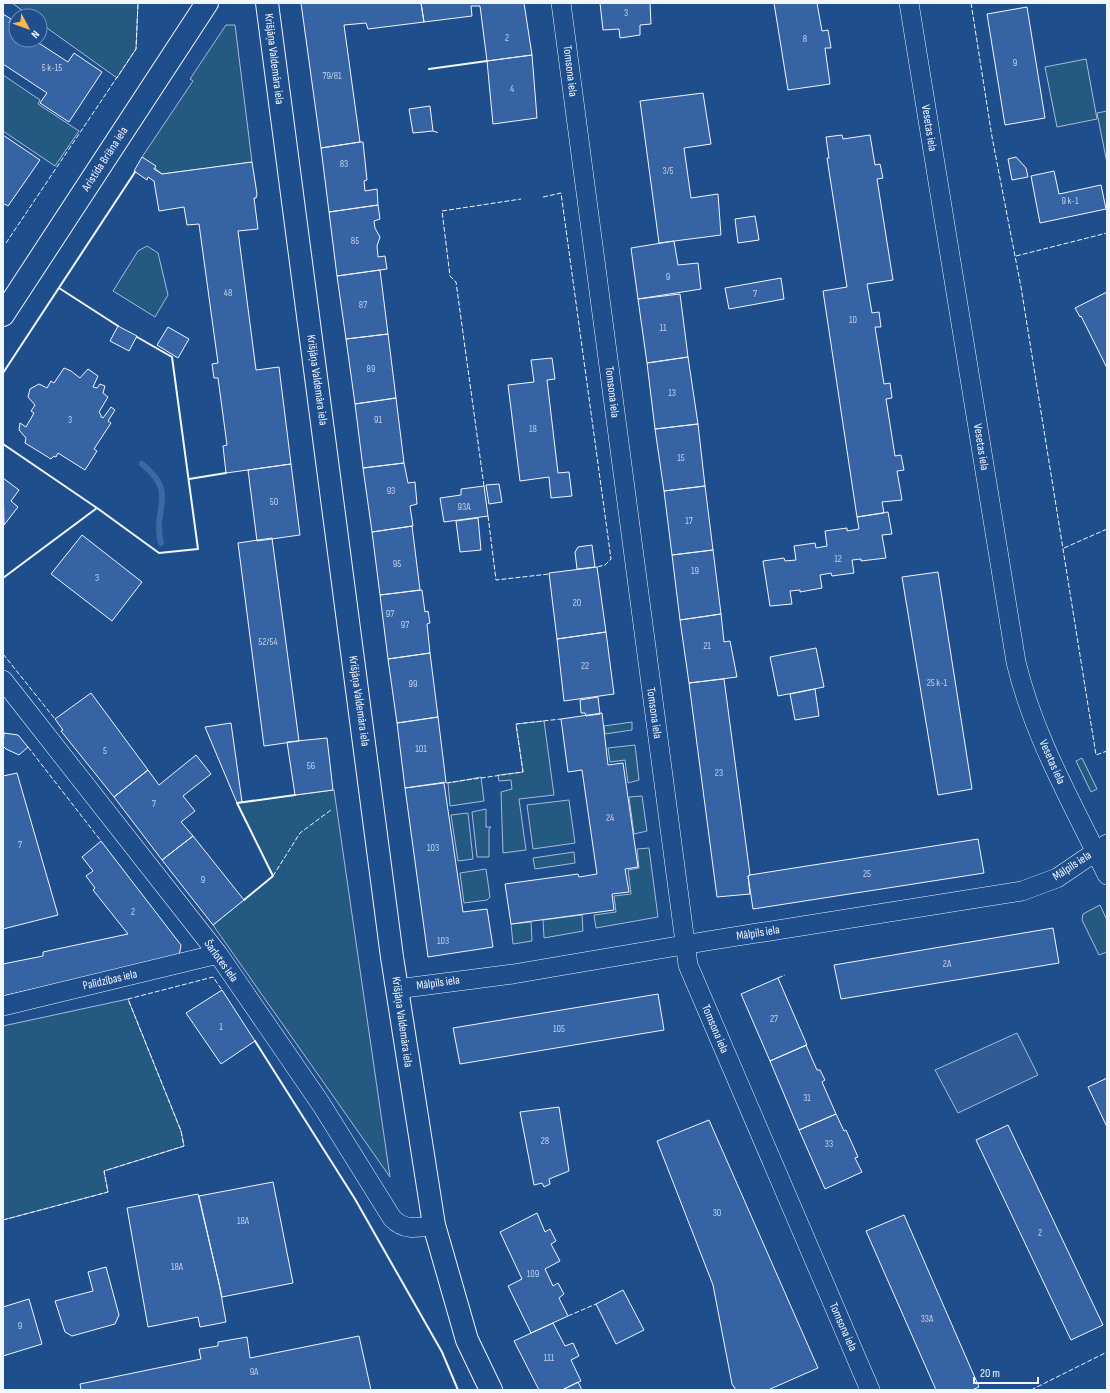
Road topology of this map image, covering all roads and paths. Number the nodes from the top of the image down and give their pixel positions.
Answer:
1 (207, 3) edge
2 (267, 3) edge
3 (561, 3) edge
4 (909, 3) edge
5 (3, 315) edge
6 (3, 680) edge
7 (1101, 847) edge
8 (1107, 876) edge
9 (685, 945) junction
10 (218, 954) junction
11 (397, 989) junction
12 (3, 1006) edge
13 (434, 1225) junction
14 (491, 1390) edge
15 (870, 1390) edge

1 - 5 main road, Aristida Briāna iela
2 - 11 main road, Krišjāņa Valdemāra iela
3 - 9 street, Tomsona iela
4 - 7 street, Vesetas iela
6 - 10 street, Šarlotes iela
7 - 8 street, Vesetas iela
7 - 9 street, Mālpils iela
9 - 11 street, Mālpils iela
9 - 15 street, Tomsona iela
10 - 12 street, Palīdzības iela
10 - 13 street, Šarlotes iela
11 - 13 main road, Krišjāņa Valdemāra iela
13 - 14 main road, Krišjāņa Valdemāra iela

